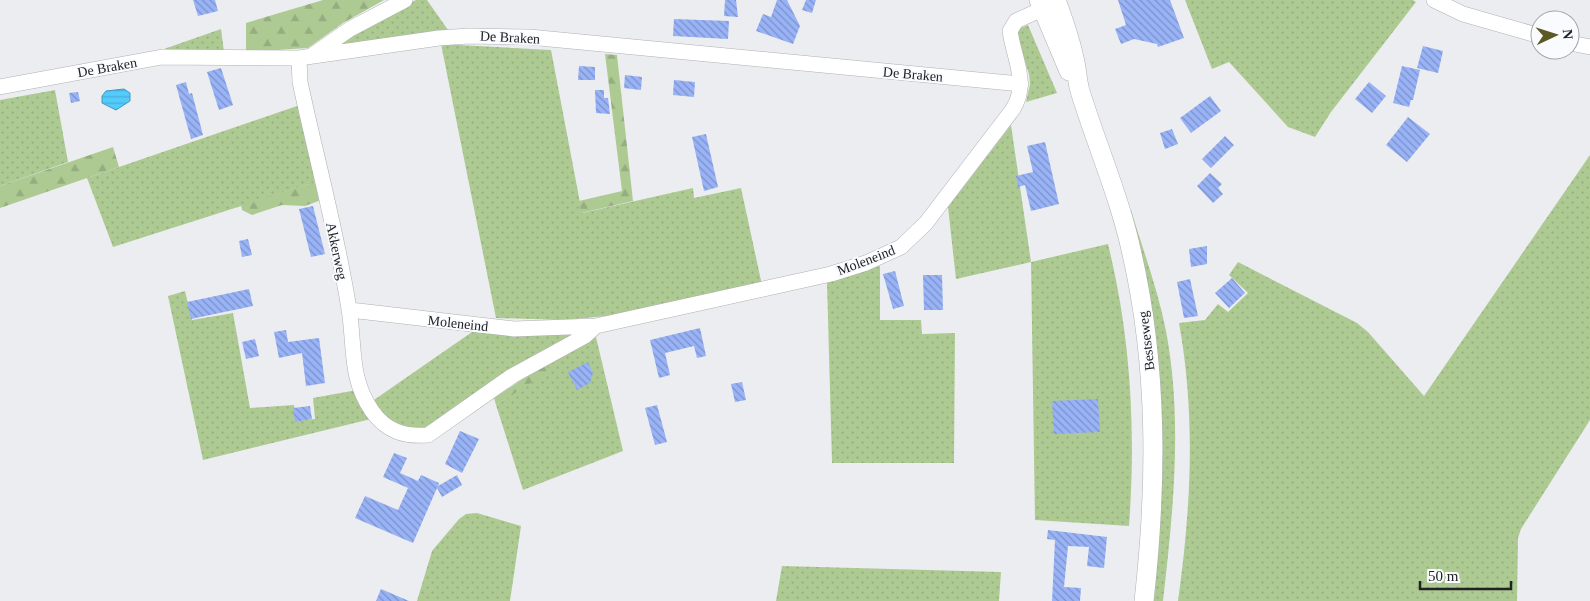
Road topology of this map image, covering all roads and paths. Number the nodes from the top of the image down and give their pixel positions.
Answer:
1 (405, 0) edge
2 (1434, 0) edge
3 (1052, 2) edge
4 (1530, 33) edge
5 (305, 57) junction
6 (1021, 84) junction
7 (0, 87) edge
8 (350, 310) junction
9 (596, 326) junction
10 (395, 432) joint
11 (1144, 601) edge

1 - 5 street
2 - 4 street
3 - 6 street, Moleneind
3 - 11 main road, Bestseweg
5 - 6 street, De Braken
5 - 7 street, De Braken
5 - 8 street, Akkerweg
6 - 9 street, Moleneind
8 - 9 street, Moleneind
8 - 10 street, Akkerweg
9 - 10 street, Moleneind

